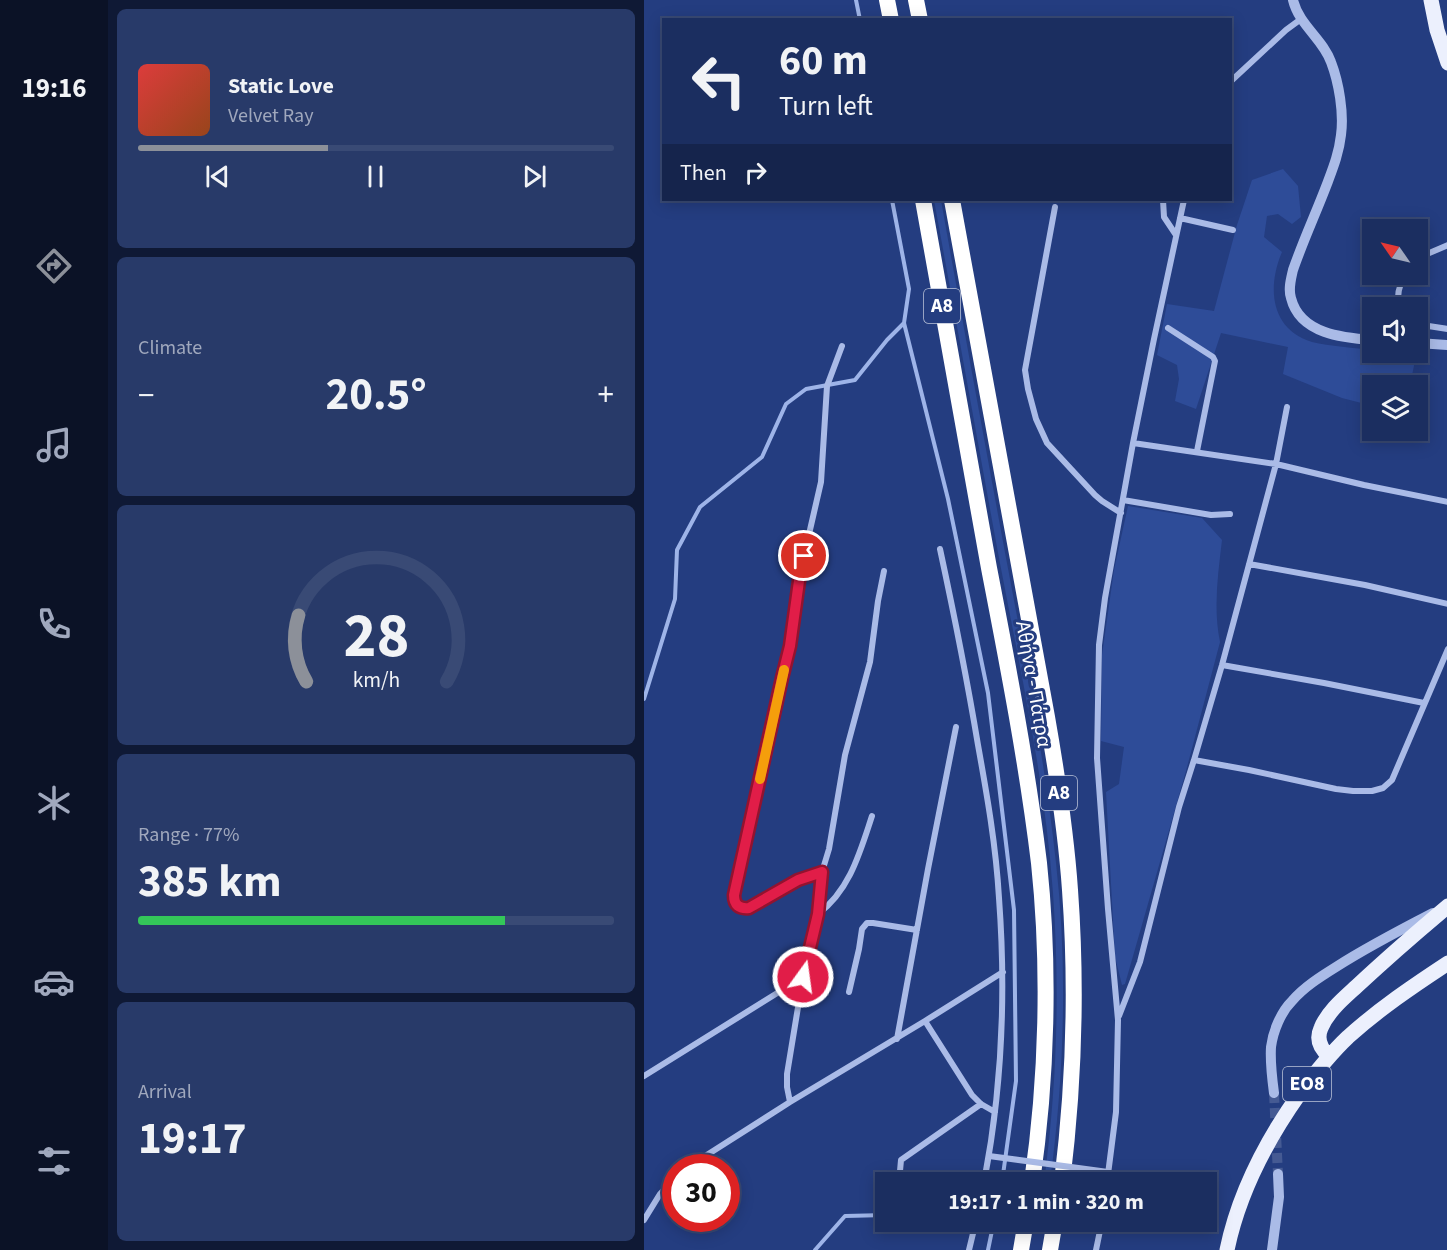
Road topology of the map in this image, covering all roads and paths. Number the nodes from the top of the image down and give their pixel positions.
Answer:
1 (887, 0) edge
2 (917, 0) edge
3 (1293, 0) edge
4 (1431, 0) edge
5 (891, 18) edge
6 (920, 18) edge
7 (1301, 19) junction
8 (1448, 63) edge
9 (1232, 79) edge
10 (923, 201) edge
11 (952, 201) edge
12 (1163, 201) edge
13 (1184, 201) edge
14 (1055, 207) dead end
15 (1180, 218) junction
16 (1233, 230) dead end
17 (1176, 235) junction
18 (1448, 245) edge
19 (1428, 254) edge
20 (1428, 326) edge
21 (1168, 328) dead end
22 (1448, 328) edge
23 (1362, 340) edge
24 (1428, 344) edge
25 (1448, 345) edge
26 (842, 346) dead end
27 (1288, 407) dead end
28 (1133, 442) junction
29 (1197, 451) junction
30 (1276, 464) junction
31 (1123, 500) junction
32 (1448, 502) edge
33 (1121, 513) junction
34 (1230, 514) dead end
35 (940, 549) dead end
36 (1249, 564) junction
37 (884, 571) dead end
38 (1448, 604) edge
39 (1448, 649) edge
40 (1222, 664) junction
41 (1424, 704) junction
42 (956, 727) dead end
43 (1194, 760) junction
44 (872, 816) dead end
45 (822, 872) junction
46 (1448, 905) edge
47 (818, 914) junction
48 (917, 930) junction
49 (1448, 963) edge
50 (1003, 972) junction
51 (803, 977) junction
52 (849, 992) dead end
53 (1118, 1020) junction
54 (925, 1021) junction
55 (897, 1039) junction
56 (1329, 1056) junction
57 (644, 1076) edge
58 (1274, 1093) tunnel mouth
59 (790, 1102) junction
60 (981, 1104) junction
61 (995, 1112) junction
62 (708, 1154) edge
63 (989, 1156) junction
64 (900, 1172) edge
65 (986, 1172) edge
66 (1033, 1172) edge
67 (1063, 1172) edge
68 (1108, 1172) joint
69 (1278, 1174) tunnel mouth
70 (662, 1192) edge
71 (644, 1220) edge
72 (974, 1232) edge
73 (1024, 1232) edge
74 (1053, 1232) edge
75 (1100, 1232) edge
76 (970, 1250) edge
77 (1021, 1250) edge
78 (1050, 1250) edge
79 (1096, 1250) edge
80 (1227, 1250) edge
81 (1272, 1250) edge

1 - 5 highway
2 - 6 highway
3 - 7 street
4 - 8 main road
7 - 9 street
7 - 23 street
10 - 66 highway, Αθήνα - Πάτρα / Α8
11 - 67 highway, Αθήνα - Πάτρα / Α8
12 - 17 street
13 - 15 street
14 - 33 street
15 - 16 street
15 - 17 street
17 - 28 street
18 - 19 street
20 - 22 street
21 - 29 street
24 - 25 street
26 - 45 street
27 - 30 street
28 - 29 street
28 - 31 street
29 - 30 street
30 - 32 street
30 - 36 street
31 - 33 street
31 - 34 street
33 - 53 street
35 - 50 street
36 - 38 street
36 - 40 street
37 - 45 street
39 - 41 street
40 - 41 street
40 - 43 street
41 - 43 street
42 - 48 street
43 - 53 street
44 - 47 street
45 - 47 street
46 - 56 main road
46 - 58 street
47 - 51 street
48 - 52 street
48 - 55 street
49 - 56 main road, ΕΟ8
50 - 54 street
50 - 61 street
51 - 57 street
51 - 59 street
53 - 68 street
54 - 55 street
54 - 60 street
55 - 59 street
56 - 80 main road, ΕΟ8
59 - 62 street
60 - 61 street
60 - 64 street
61 - 63 street
63 - 65 street
63 - 68 street, bridge
69 - 81 street
70 - 71 street
72 - 76 street
73 - 77 highway
74 - 78 highway
75 - 79 street

